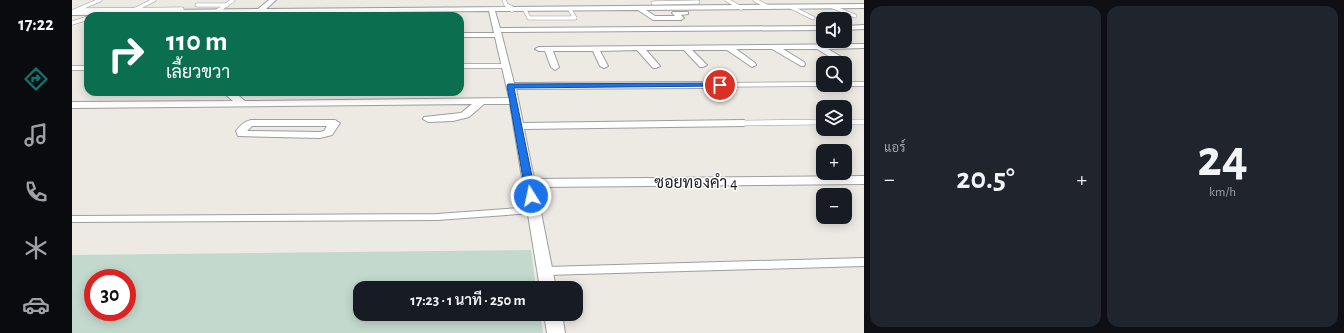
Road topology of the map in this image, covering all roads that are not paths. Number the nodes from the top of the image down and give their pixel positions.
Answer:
1 (100, 0) edge
2 (154, 0) edge
3 (233, 0) edge
4 (273, 0) edge
5 (407, 0) edge
6 (504, 0) edge
7 (546, 0) edge
8 (727, 0) edge
9 (755, 0) edge
10 (672, 1) edge
11 (698, 2) dead end
12 (654, 3) dead end
13 (227, 4) junction
14 (197, 5) dead end
15 (864, 6) edge
16 (768, 7) junction
17 (791, 7) junction
18 (833, 7) junction
19 (683, 8) junction
20 (741, 8) junction
21 (182, 9) dead end
22 (641, 9) junction
23 (492, 10) junction
24 (512, 10) junction
25 (526, 10) junction
26 (552, 10) junction
27 (570, 10) junction
28 (404, 11) junction
29 (74, 12) edge
30 (84, 12) edge
31 (128, 12) edge
32 (140, 12) edge
33 (216, 12) joint
34 (259, 12) joint
35 (374, 12) edge
36 (84, 13) edge
37 (717, 13) dead end
38 (855, 16) dead end
39 (813, 18) dead end
40 (84, 19) edge
41 (72, 23) edge
42 (864, 27) edge
43 (800, 28) junction
44 (816, 28) edge
45 (852, 28) edge
46 (604, 29) junction
47 (497, 32) junction
48 (464, 35) edge
49 (816, 39) edge
50 (816, 44) edge
51 (852, 46) edge
52 (863, 46) edge
53 (728, 47) junction
54 (774, 47) junction
55 (595, 48) junction
56 (621, 48) junction
57 (639, 48) junction
58 (686, 48) junction
59 (828, 48) edge
60 (837, 56) edge
61 (801, 64) dead end
62 (704, 65) dead end
63 (752, 65) dead end
64 (464, 66) edge
65 (505, 66) junction
66 (604, 66) dead end
67 (656, 66) dead end
68 (555, 67) dead end
69 (72, 68) edge
70 (84, 68) edge
71 (816, 84) edge
72 (852, 84) edge
73 (864, 84) edge
74 (705, 85) joint
75 (510, 86) junction
76 (233, 96) edge
77 (514, 101) junction
78 (481, 102) junction
79 (244, 104) junction
80 (72, 105) edge
81 (339, 113) junction
82 (428, 119) dead end
83 (744, 122) joint
84 (816, 122) edge
85 (852, 122) edge
86 (864, 122) edge
87 (518, 126) junction
88 (864, 180) edge
89 (529, 183) junction
90 (534, 210) junction
91 (72, 219) edge
92 (864, 262) edge
93 (545, 271) junction
94 (547, 281) edge
95 (554, 321) edge
96 (556, 333) edge

1 - 29 lane
2 - 31 lane
3 - 13 lane
4 - 34 street
5 - 28 street
6 - 24 lane
7 - 26 street
8 - 20 lane
9 - 16 lane
10 - 11 lane
10 - 12 lane
10 - 19 lane
13 - 14 lane
13 - 33 lane
15 - 18 street
16 - 17 street
16 - 20 street
17 - 18 street
17 - 39 lane
18 - 38 lane
19 - 20 street
19 - 22 street
21 - 32 lane
22 - 27 street
22 - 37 street
23 - 24 street
23 - 28 street
23 - 47 street
24 - 25 street
25 - 26 street
25 - 27 lane
26 - 27 street
28 - 35 street
29 - 30 lane
29 - 36 street
33 - 34 street
40 - 41 lane
42 - 45 street
43 - 44 street
43 - 46 street
43 - 49 street
46 - 47 street
46 - 56 street
47 - 48 street
47 - 65 street
50 - 54 street
51 - 52 street
53 - 54 street
53 - 58 street
53 - 63 street
54 - 61 street
55 - 56 street
55 - 66 street
55 - 68 street
56 - 57 street
57 - 58 street
57 - 67 street
58 - 62 street
59 - 60 street
64 - 65 lane
65 - 75 street
69 - 70 lane
71 - 74 lane
72 - 73 lane
74 - 75 street
75 - 77 street
76 - 79 street
77 - 78 street
77 - 87 street
78 - 81 street
78 - 82 street
79 - 80 street
79 - 81 street
81 - 81 street
83 - 84 lane
83 - 87 street
85 - 86 lane
87 - 89 street
88 - 89 street, ซอยทองคำ 4
89 - 90 street
90 - 91 lane
90 - 93 street
92 - 93 lane
93 - 94 street
95 - 96 street

